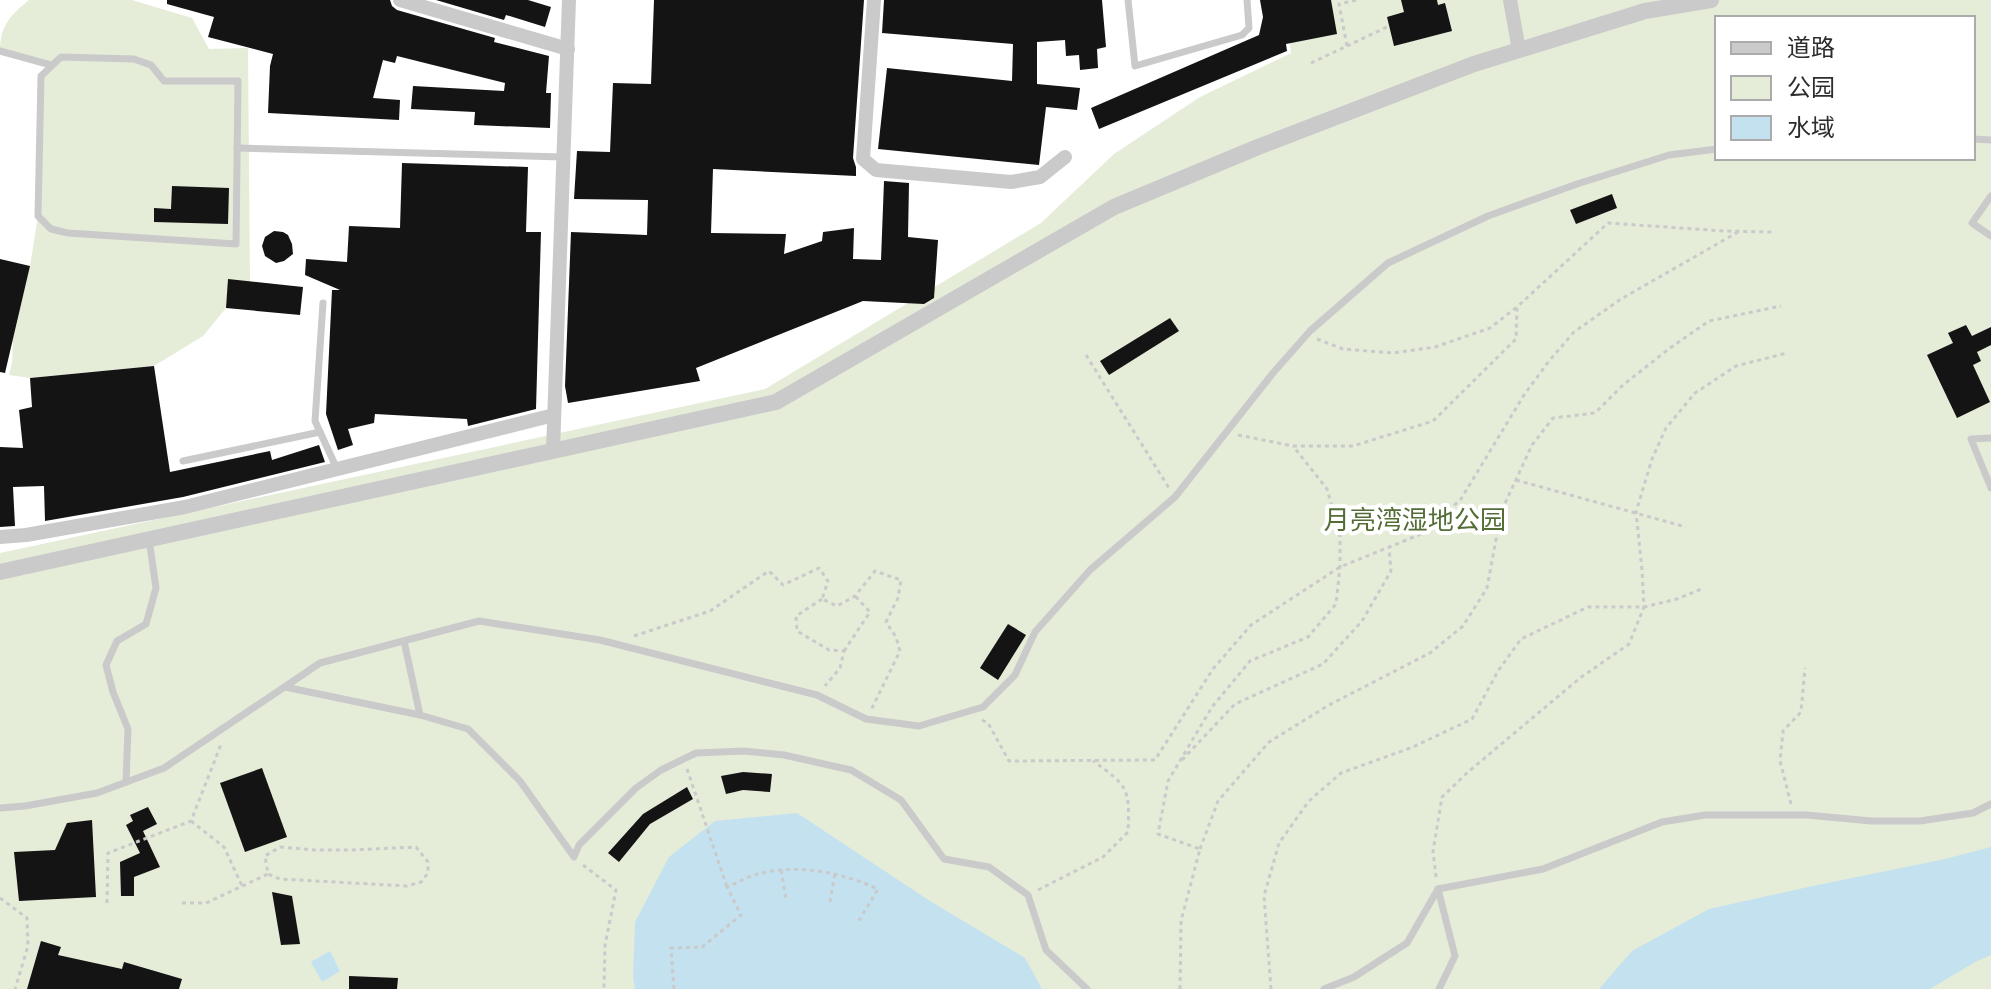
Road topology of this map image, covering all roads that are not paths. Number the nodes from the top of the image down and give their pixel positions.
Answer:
1 (400, 0) edge
2 (569, 0) edge
3 (874, 0) edge
4 (1128, 0) edge
5 (1247, 0) edge
6 (1510, 0) edge
7 (1711, 0) edge
8 (568, 49) junction
9 (1519, 50) junction
10 (0, 51) edge
11 (51, 65) junction
12 (237, 148) junction
13 (1715, 149) edge
14 (564, 157) junction
15 (1065, 157) dead end
16 (1991, 196) edge
17 (1991, 236) edge
18 (323, 303) dead end
19 (554, 415) junction
20 (320, 432) junction
21 (1991, 438) edge
22 (553, 451) junction
23 (183, 461) dead end
24 (337, 469) junction
25 (1991, 488) edge
26 (0, 537) edge
27 (149, 539) junction
28 (0, 572) edge
29 (404, 641) junction
30 (285, 687) junction
31 (420, 715) junction
32 (126, 782) junction
33 (1991, 804) edge
34 (0, 808) edge
35 (1438, 889) junction
36 (1087, 989) edge
37 (1324, 989) edge
38 (1439, 989) edge

1 - 8 street
2 - 8 street
3 - 15 street
4 - 5 lane
6 - 9 street
7 - 9 street
8 - 14 street
9 - 22 street
10 - 11 lane
11 - 12 lane
11 - 12 lane
12 - 14 lane
13 - 29 lane
14 - 19 street
16 - 17 lane
18 - 20 lane
19 - 22 street
19 - 24 street
20 - 23 lane
20 - 24 lane
21 - 25 lane
22 - 27 street
24 - 26 street
27 - 28 street
27 - 32 lane
29 - 30 lane
29 - 31 lane
30 - 31 lane
30 - 32 lane
31 - 36 lane
32 - 34 lane
33 - 35 lane
35 - 37 lane
35 - 38 lane

